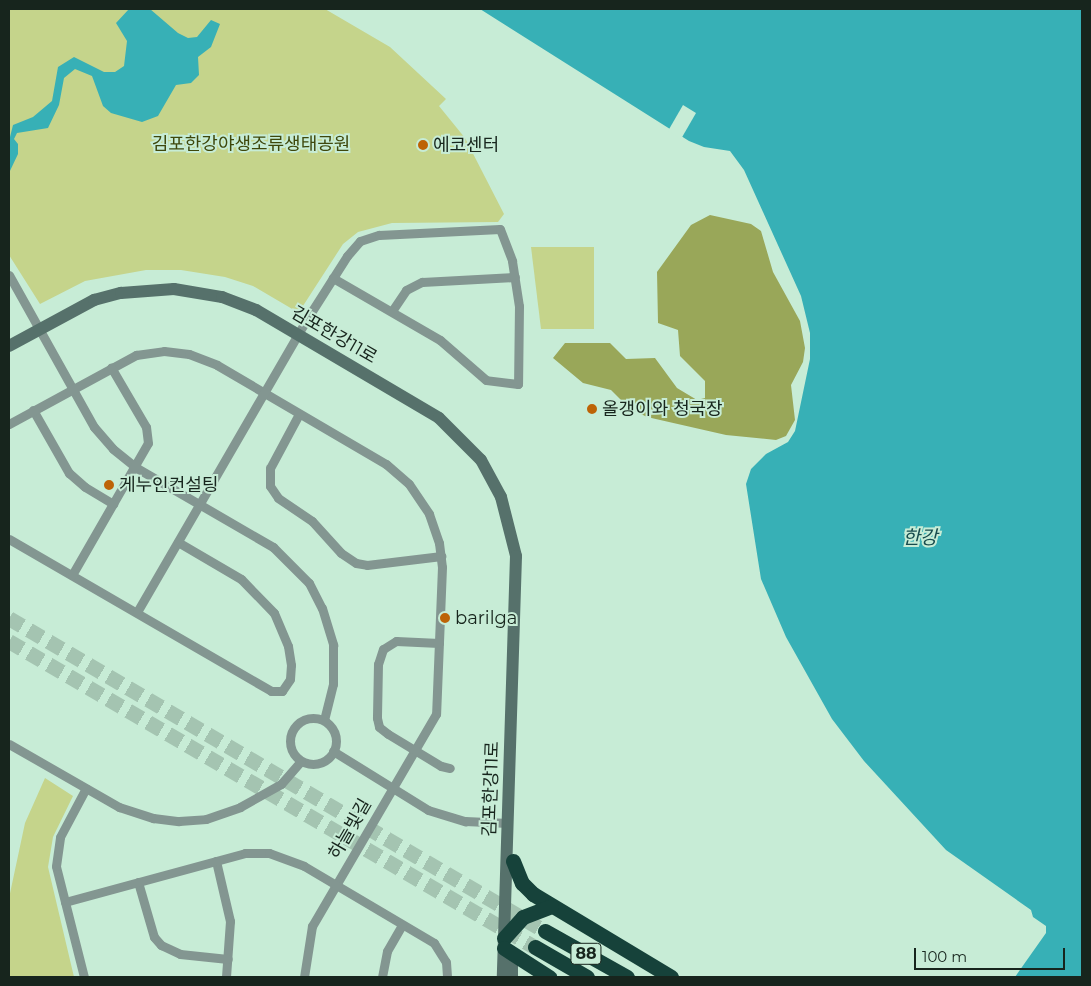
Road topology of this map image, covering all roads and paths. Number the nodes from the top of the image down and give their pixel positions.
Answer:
1 (9, 275) edge
2 (515, 277) junction
3 (333, 278) junction
4 (392, 311) junction
5 (38, 329) junction
6 (298, 334) junction
7 (9, 346) edge
8 (111, 367) junction
9 (72, 388) junction
10 (264, 392) junction
11 (33, 410) junction
12 (299, 414) junction
13 (9, 424) edge
14 (135, 467) junction
15 (113, 504) junction
16 (199, 504) junction
17 (9, 539) edge
18 (178, 542) junction
19 (441, 556) junction
20 (72, 575) junction
21 (516, 603) junction
22 (137, 612) junction
23 (439, 643) junction
24 (324, 720) junction
25 (9, 744) edge
26 (333, 751) junction
27 (416, 751) junction
28 (301, 761) junction
29 (450, 768) dead end
30 (86, 788) junction
31 (393, 789) junction
32 (508, 823) junction
33 (216, 861) junction
34 (513, 861) junction
35 (138, 882) junction
36 (336, 885) junction
37 (65, 902) junction
38 (551, 906) junction
39 (402, 924) junction
40 (545, 931) tunnel mouth
41 (508, 942) junction
42 (535, 947) tunnel mouth
43 (228, 959) junction
44 (84, 977) edge
45 (226, 977) edge
46 (304, 977) edge
47 (382, 977) edge
48 (447, 977) edge
49 (503, 977) edge
50 (512, 977) edge
51 (544, 977) edge
52 (549, 977) edge
53 (587, 977) edge
54 (627, 977) edge
55 (671, 977) edge

1 - 5 street
2 - 3 street
2 - 4 street
2 - 4 street
3 - 4 street
3 - 6 street
5 - 6 main road, 김포한강11로
5 - 7 main road, 김포한강11로
5 - 9 street
6 - 10 street
6 - 21 main road, 김포한강11로
8 - 9 street, 하늘빛길
8 - 10 street, 하늘빛길
8 - 14 street
9 - 11 street, 하늘빛길
9 - 14 street
10 - 12 street, 하늘빛길
10 - 16 street
11 - 13 street, 하늘빛길
11 - 15 street
12 - 19 street, 하늘빛길
12 - 19 street
14 - 15 street
14 - 16 street
15 - 20 street
16 - 18 street
16 - 24 street
17 - 20 street
18 - 22 street
18 - 22 street
19 - 23 street, 하늘빛길
20 - 22 street
21 - 32 main road, 김포한강11로
21 - 34 main road, 김포한강11로
23 - 27 street, 하늘빛길
23 - 27 street
24 - 26 street
24 - 28 street
25 - 30 street
26 - 28 street
26 - 31 street
27 - 29 street
27 - 31 street, 하늘빛길
28 - 30 street
30 - 37 street
31 - 32 street
31 - 36 street, 하늘빛길
32 - 41 main road, 김포한강11로
33 - 35 street, 하늘빛길
33 - 36 street, 하늘빛길
33 - 43 street
34 - 38 highway
34 - 41 main road, 김포한강11로
35 - 37 street, 하늘빛길
35 - 43 street
36 - 39 street, 하늘빛길
36 - 46 street, 하늘빛길
37 - 44 street
38 - 41 highway
38 - 55 highway
39 - 47 street
39 - 48 street, 하늘빛길
40 - 54 highway, 88
41 - 49 main road, 김포한강11로
41 - 50 main road, 김포한강11로
41 - 52 highway
42 - 53 highway, 88
43 - 45 street
51 - 52 highway

